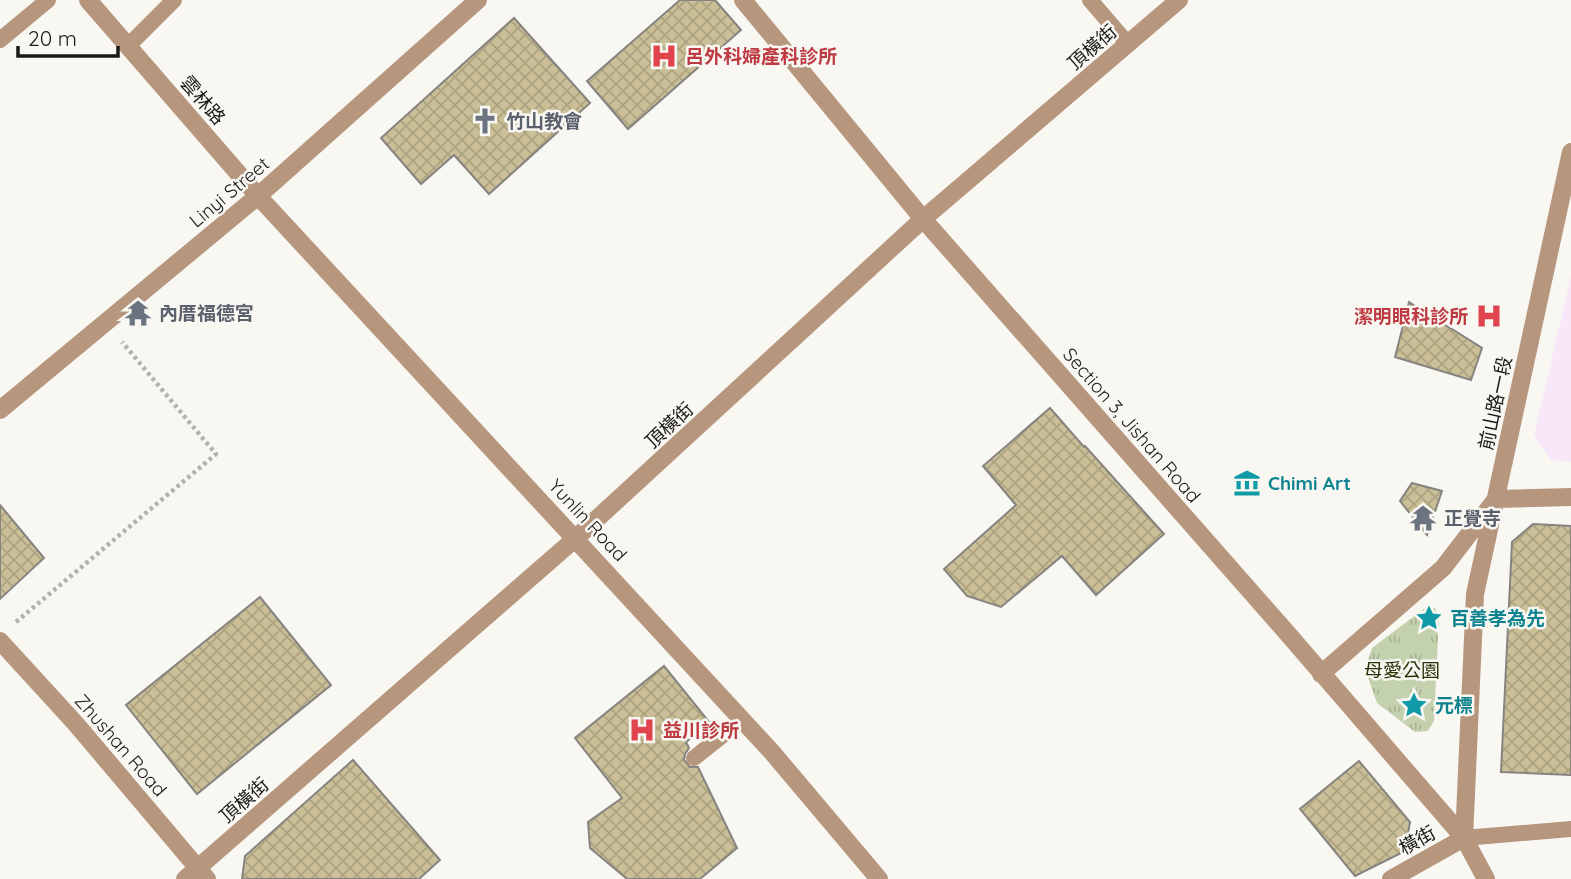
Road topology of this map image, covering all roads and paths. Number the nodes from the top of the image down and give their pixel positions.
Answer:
1 (48, 0) edge
2 (88, 0) edge
3 (174, 0) edge
4 (478, 0) edge
5 (743, 0) edge
6 (1090, 0) edge
7 (1179, 0) edge
8 (0, 40) edge
9 (1128, 44) junction
10 (128, 46) junction
11 (1571, 152) edge
12 (258, 195) junction
13 (923, 219) junction
14 (106, 323) junction
15 (0, 410) edge
16 (1571, 497) edge
17 (1496, 499) junction
18 (576, 538) junction
19 (5, 634) edge
20 (1321, 674) junction
21 (742, 720) junction
22 (694, 758) dead end
23 (1571, 829) edge
24 (1464, 838) junction
25 (197, 875) edge
26 (879, 879) edge
27 (1391, 879) edge
28 (1486, 879) edge

1 - 8 lane
2 - 10 street, 雲林路
3 - 10 lane
4 - 12 street, Linyi Street
5 - 13 street, Section 3, Jishan Road
6 - 9 lane
7 - 9 street, 頂橫街
9 - 13 street, 頂橫街
10 - 12 street, 雲林路
11 - 17 street, 前山路一段
12 - 14 street, Linyi Street
12 - 18 street, Yunlin Road
13 - 18 street, 頂橫街
13 - 20 street, Section 3, Jishan Road
14 - 15 street, Linyi Street
14 - 19 path
16 - 17 street
17 - 20 street, 前山路一段
17 - 24 street, 前山路一段
18 - 21 street, Yunlin Road
18 - 25 street, 頂橫街
19 - 25 street, Zhushan Road
20 - 24 street, Section 3, Jishan Road
21 - 22 lane
21 - 26 street, Yunlin Road
23 - 24 lane
24 - 27 street, 橫街
24 - 28 street, Section 3, Jishan Road

